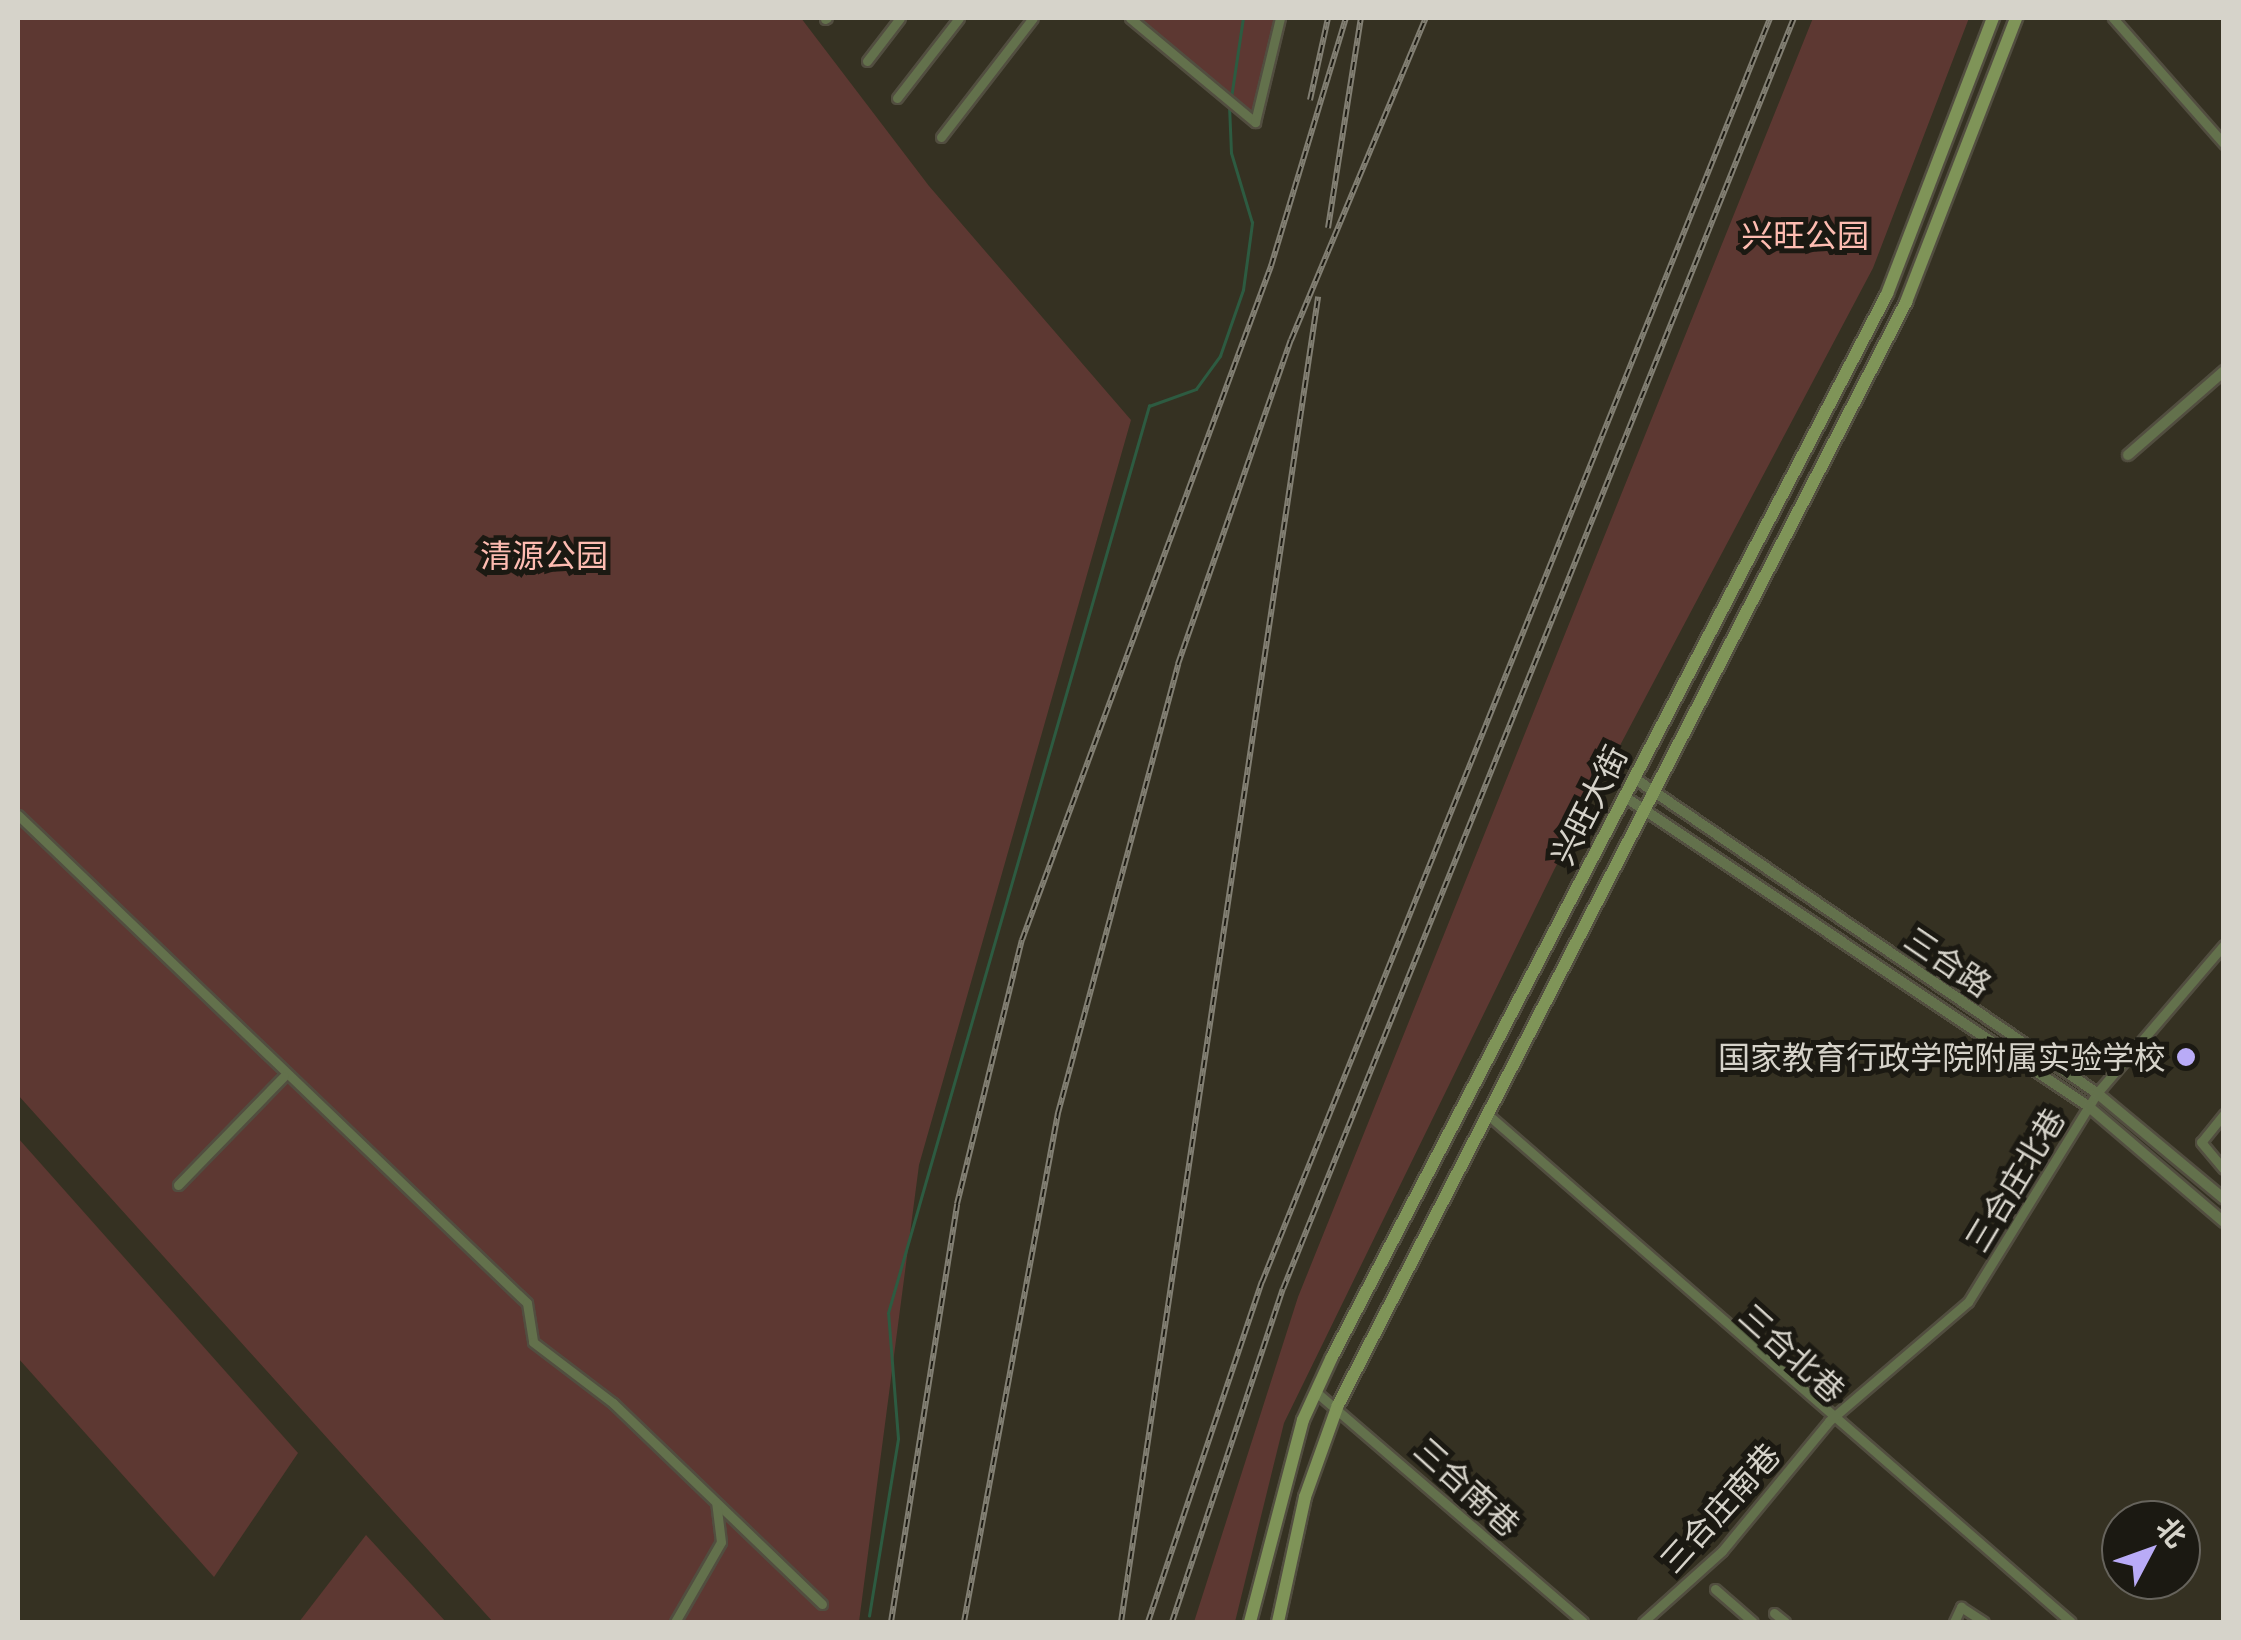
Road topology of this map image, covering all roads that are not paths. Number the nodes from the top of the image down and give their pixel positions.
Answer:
1 (900, 18) edge
2 (960, 18) edge
3 (1033, 18) edge
4 (1130, 18) edge
5 (1280, 18) edge
6 (1993, 18) edge
7 (2016, 18) edge
8 (2113, 18) edge
9 (866, 61) dead end
10 (896, 98) dead end
11 (940, 137) dead end
12 (2224, 144) edge
13 (2224, 371) edge
14 (2128, 455) dead end
15 (1634, 778) junction
16 (1653, 790) junction
17 (1625, 797) junction
18 (1644, 808) junction
19 (18, 816) edge
20 (2222, 950) edge
21 (284, 1076) junction
22 (2096, 1093) junction
23 (2088, 1106) junction
24 (1486, 1113) junction
25 (2224, 1114) edge
26 (2224, 1169) edge
27 (178, 1186) dead end
28 (2222, 1196) edge
29 (2224, 1222) edge
30 (1316, 1392) junction
31 (1338, 1406) junction
32 (1829, 1420) junction
33 (716, 1503) junction
34 (1715, 1589) dead end
35 (822, 1604) dead end
36 (1774, 1613) dead end
37 (675, 1622) edge
38 (1250, 1622) edge
39 (1278, 1622) edge
40 (1583, 1622) edge
41 (1643, 1622) edge
42 (1753, 1622) edge
43 (1785, 1622) edge
44 (1954, 1622) edge
45 (1984, 1622) edge
46 (2072, 1622) edge

1 - 9 street
2 - 10 street
3 - 11 street
4 - 5 street
6 - 15 main road, 兴旺大街
7 - 16 main road, 兴旺大街
8 - 12 street
13 - 14 street
15 - 16 street, 三合路
15 - 17 main road, 兴旺大街
16 - 18 main road, 兴旺大街
16 - 22 street, 三合路
17 - 18 street, 三合路
17 - 30 main road, 兴旺大街
18 - 23 street, 三合路
18 - 24 main road, 兴旺大街
19 - 21 street
20 - 22 street, 三合庄北巷
21 - 27 street
21 - 33 street
22 - 23 street, 三合庄北巷
22 - 28 street, 三合路
23 - 29 street, 三合路
23 - 32 street, 三合庄北巷
24 - 31 main road, 兴旺大街
24 - 32 street, 三合北巷
25 - 26 street
30 - 31 street, 三合南巷
30 - 38 main road, 兴旺大街
31 - 39 main road, 兴旺大街
31 - 40 street, 三合南巷
32 - 41 street, 三合庄南巷
32 - 46 street, 三合北巷
33 - 35 street
33 - 37 street
34 - 42 street
36 - 43 street
44 - 45 street

